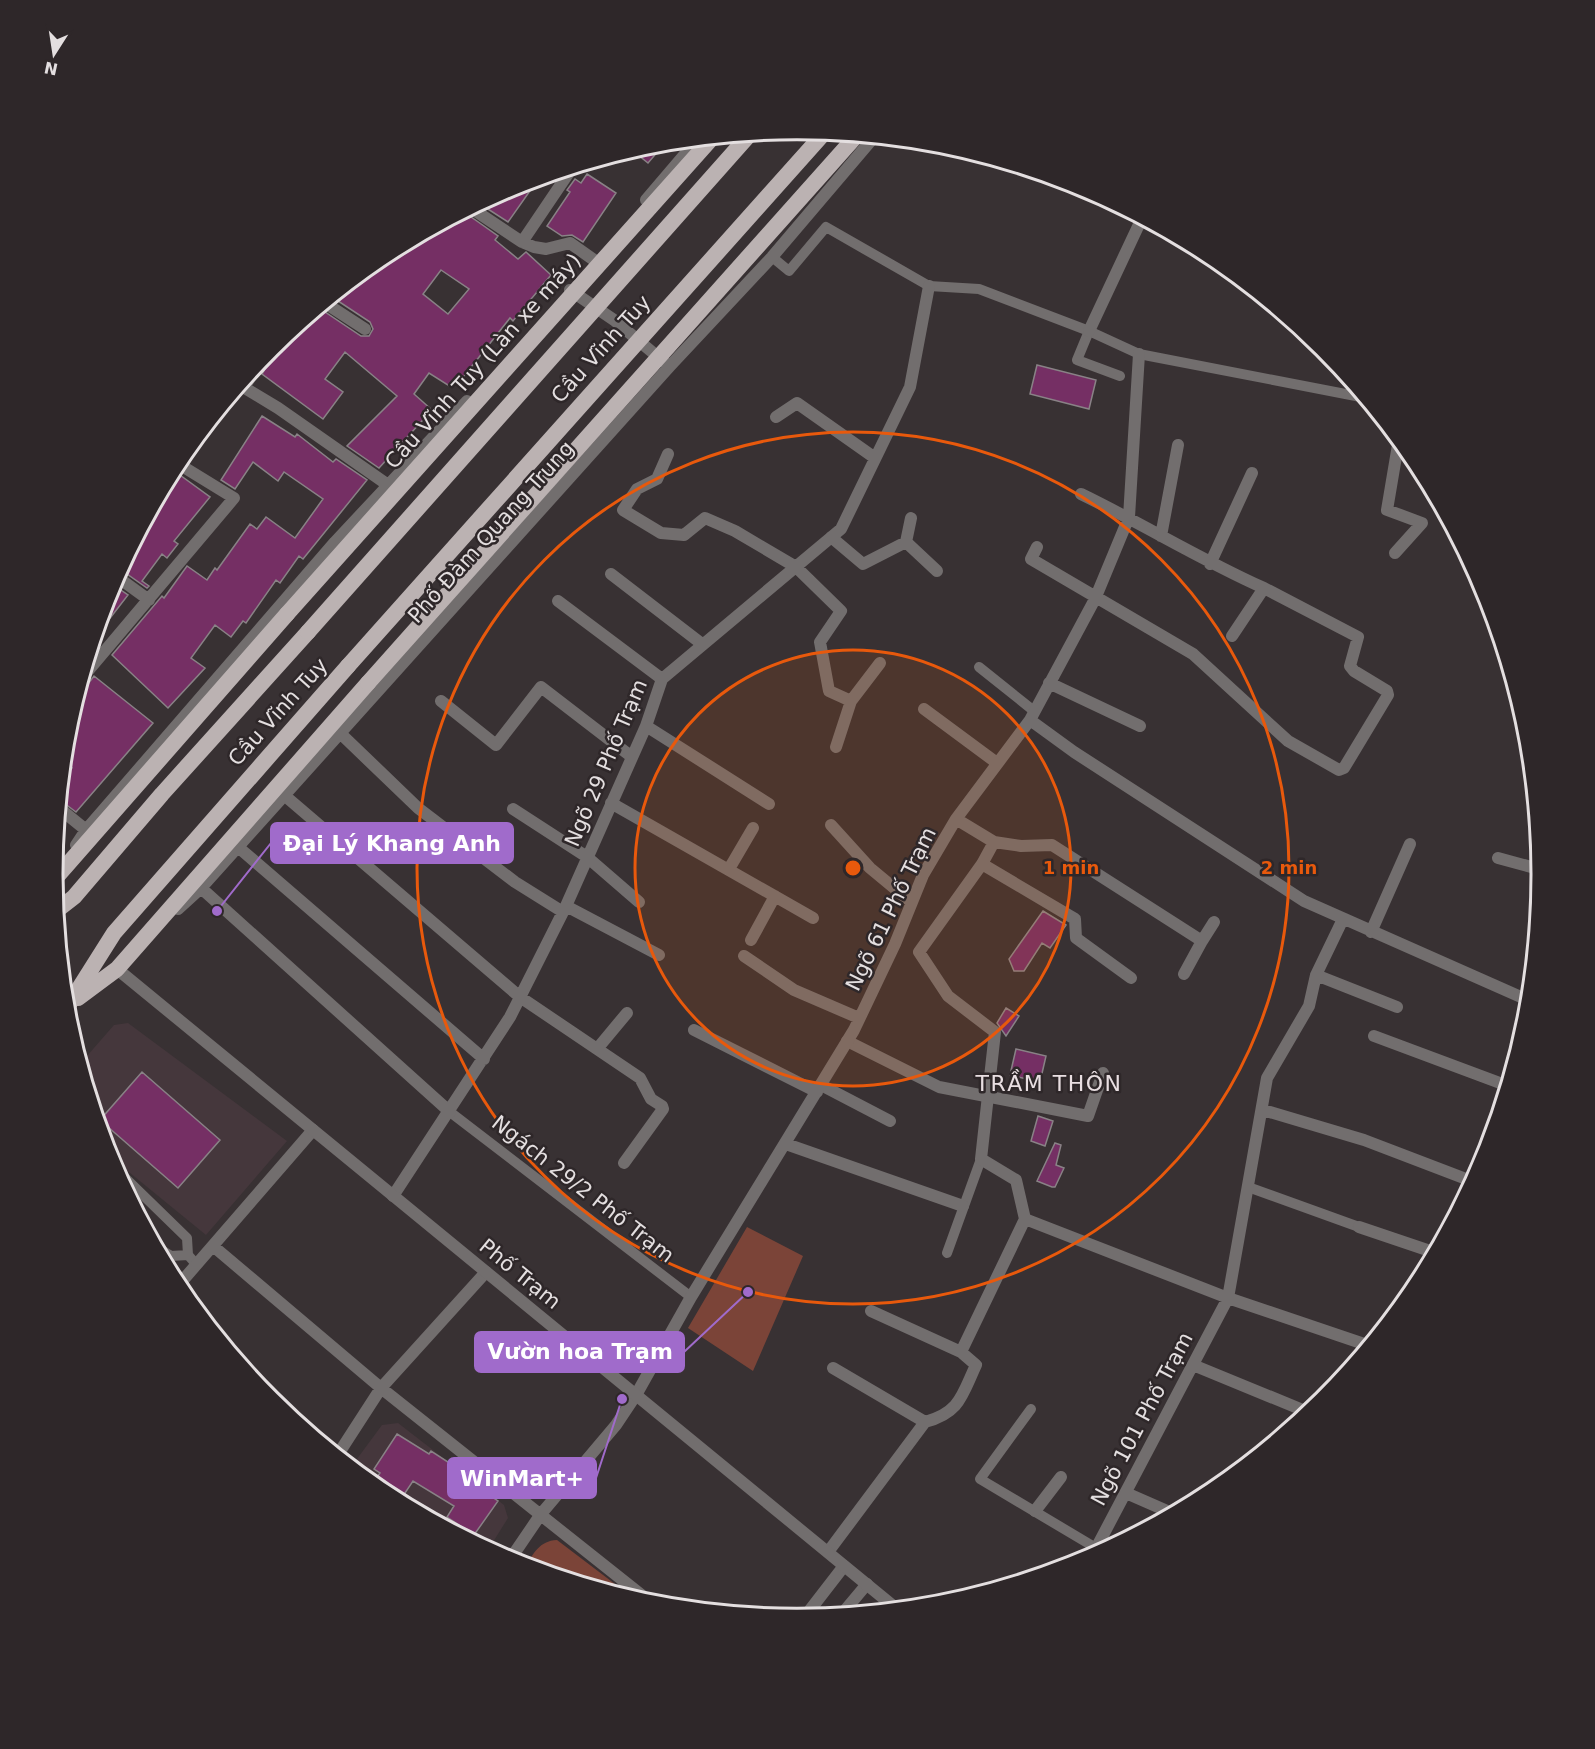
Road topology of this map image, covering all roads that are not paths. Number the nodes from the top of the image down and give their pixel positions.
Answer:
1 (817, 141) edge
2 (850, 142) edge
3 (742, 143) edge
4 (868, 144) edge
5 (705, 146) edge
6 (690, 148) edge
7 (565, 178) edge
8 (479, 213) edge
9 (1139, 225) edge
10 (522, 242) junction
11 (772, 257) junction
12 (594, 261) junction
13 (929, 286) junction
14 (570, 290) junction
15 (331, 307) edge
16 (365, 329) dead end
17 (1089, 331) junction
18 (1140, 354) junction
19 (670, 366) junction
20 (1120, 376) dead end
21 (246, 389) edge
22 (1355, 396) edge
23 (776, 417) dead end
24 (1178, 445) dead end
25 (1397, 451) edge
26 (668, 454) dead end
27 (875, 458) junction
28 (186, 468) edge
29 (1252, 473) dead end
30 (388, 485) junction
31 (1080, 494) dead end
32 (1129, 517) junction
33 (911, 518) dead end
34 (1161, 536) junction
35 (831, 537) junction
36 (906, 542) junction
37 (1037, 547) dead end
38 (1395, 553) dead end
39 (1210, 564) junction
40 (796, 567) junction
41 (937, 571) dead end
42 (611, 573) dead end
43 (124, 582) edge
44 (1264, 588) junction
45 (1095, 599) junction
46 (149, 600) junction
47 (558, 601) dead end
48 (1232, 636) dead end
49 (702, 644) junction
50 (880, 663) dead end
51 (94, 664) edge
52 (979, 667) dead end
53 (662, 679) junction
54 (1049, 683) junction
55 (441, 701) dead end
56 (851, 701) junction
57 (924, 709) dead end
58 (1032, 715) junction
59 (646, 726) junction
60 (1140, 726) dead end
61 (340, 733) junction
62 (836, 747) dead end
63 (632, 757) junction
64 (997, 763) junction
65 (284, 795) junction
66 (611, 803) junction
67 (769, 804) dead end
68 (513, 809) dead end
69 (66, 814) edge
70 (956, 819) junction
71 (831, 825) dead end
72 (753, 828) dead end
73 (86, 830) junction
74 (994, 842) junction
75 (1410, 844) dead end
76 (230, 848) junction
77 (587, 857) junction
78 (1498, 858) dead end
79 (982, 864) junction
80 (63, 866) edge
81 (1532, 867) edge
82 (729, 869) junction
83 (63, 870) edge
84 (201, 888) junction
85 (775, 896) junction
86 (639, 902) dead end
87 (911, 902) junction
88 (64, 905) edge
89 (565, 909) junction
90 (813, 918) dead end
91 (1343, 919) junction
92 (1214, 922) dead end
93 (1371, 932) junction
94 (751, 940) dead end
95 (1203, 941) junction
96 (134, 950) junction
97 (659, 955) dead end
98 (744, 956) dead end
99 (117, 969) junction
100 (1184, 974) dead end
101 (1316, 975) junction
102 (1131, 978) dead end
103 (520, 997) junction
104 (1521, 997) edge
105 (74, 998) edge
106 (74, 1002) edge
107 (1397, 1007) dead end
108 (627, 1013) dead end
109 (859, 1018) junction
110 (694, 1030) dead end
111 (1374, 1036) dead end
112 (847, 1041) junction
113 (597, 1049) junction
114 (484, 1059) junction
115 (1103, 1073) dead end
116 (1501, 1084) edge
117 (819, 1088) junction
118 (989, 1096) junction
119 (1263, 1110) junction
120 (450, 1112) junction
121 (890, 1122) dead end
122 (313, 1130) junction
123 (786, 1144) junction
124 (981, 1160) junction
125 (624, 1163) dead end
126 (1465, 1179) edge
127 (132, 1185) edge
128 (1248, 1187) junction
129 (393, 1196) junction
130 (963, 1206) junction
131 (1025, 1219) junction
132 (1359, 1227) joint
133 (213, 1246) junction
134 (1429, 1251) edge
135 (947, 1252) dead end
136 (169, 1255) edge
137 (192, 1260) junction
138 (486, 1272) junction
139 (183, 1276) edge
140 (691, 1297) junction
141 (1228, 1298) junction
142 (871, 1311) dead end
143 (1363, 1343) edge
144 (961, 1352) junction
145 (1193, 1365) junction
146 (832, 1368) dead end
147 (381, 1388) junction
148 (636, 1395) junction
149 (1031, 1409) dead end
150 (1301, 1409) edge
151 (925, 1422) junction
152 (341, 1450) edge
153 (1061, 1477) dead end
154 (1126, 1493) junction
155 (1166, 1510) edge
156 (1035, 1511) junction
157 (541, 1514) junction
158 (1099, 1544) edge
159 (1088, 1549) edge
160 (515, 1552) edge
161 (828, 1552) junction
162 (844, 1566) junction
163 (867, 1584) junction
164 (635, 1591) edge
165 (890, 1603) edge
166 (848, 1607) edge
167 (811, 1608) edge

1 - 105 highway, Cầu Vĩnh Tuy, bridge
2 - 76 highway, Cầu Vĩnh Tuy, bridge
3 - 88 highway, Cầu Vĩnh Tuy, bridge
4 - 11 street, Phố Đàm Quang Trung
5 - 83 highway, Cầu Vĩnh Tuy (Làn xe máy), bridge
6 - 12 street
7 - 10 street
8 - 10 street
9 - 17 street
10 - 12 street
11 - 13 lane
11 - 19 street, Phố Đàm Quang Trung
12 - 14 street
13 - 17 lane
13 - 27 street, Ngõ 29 Phố Trạm
14 - 19 street
14 - 30 street
15 - 16 street
17 - 18 lane
17 - 20 lane
18 - 22 lane
18 - 32 street, Ngõ 61 Phố Trạm
19 - 61 street, Phố Đàm Quang Trung
21 - 30 street
23 - 27 street
24 - 34 street
25 - 38 street
26 - 40 street
27 - 35 street, Ngõ 29 Phố Trạm
28 - 46 street
29 - 39 street
30 - 73 street
31 - 32 street
32 - 34 street
32 - 45 street, Ngõ 61 Phố Trạm
33 - 36 street
34 - 39 street
35 - 36 street
35 - 40 street, Ngõ 29 Phố Trạm
36 - 41 street
37 - 45 street
39 - 44 street
40 - 49 street, Ngõ 29 Phố Trạm
40 - 56 street
42 - 49 street
43 - 46 street
44 - 45 street
44 - 48 street
45 - 54 street, Ngõ 61 Phố Trạm
46 - 51 street
47 - 53 street
49 - 53 street, Ngõ 29 Phố Trạm
50 - 56 street
52 - 58 lane
53 - 59 street, Ngõ 29 Phố Trạm
54 - 58 street, Ngõ 61 Phố Trạm
54 - 60 street
55 - 63 street
56 - 62 street
57 - 64 street
58 - 64 street, Ngõ 61 Phố Trạm
58 - 91 street
59 - 63 street, Ngõ 29 Phố Trạm
59 - 67 street
61 - 65 street, Phố Đàm Quang Trung
61 - 89 street
63 - 66 street, Ngõ 29 Phố Trạm
64 - 70 street, Ngõ 61 Phố Trạm
65 - 76 street, Phố Đàm Quang Trung
65 - 103 street
66 - 77 street, Ngõ 29 Phố Trạm
66 - 82 street
68 - 77 street
69 - 73 street
70 - 74 street
70 - 87 street, Ngõ 61 Phố Trạm
71 - 87 street
72 - 82 street
73 - 80 street
74 - 79 street
74 - 95 street
75 - 93 street
76 - 84 street, Phố Đàm Quang Trung
76 - 96 highway, Cầu Vĩnh Tuy
76 - 114 street
77 - 86 street
77 - 89 street, Ngõ 29 Phố Trạm
78 - 81 street
79 - 102 street
79 - 118 street
82 - 85 street
84 - 96 street, Phố Đàm Quang Trung
84 - 120 street
85 - 90 street
85 - 94 street
87 - 109 street, Ngõ 61 Phố Trạm
89 - 97 street
89 - 103 street, Ngõ 29 Phố Trạm
91 - 93 street
91 - 101 street, Ngõ 101 Phố Trạm
92 - 95 street
93 - 104 street
95 - 100 street
96 - 99 highway, Cầu Vĩnh Tuy
98 - 109 street
99 - 106 highway, Cầu Vĩnh Tuy
99 - 122 street, Phố Trạm
101 - 107 street
101 - 119 street, Ngõ 101 Phố Trạm
103 - 113 street
103 - 114 street, Ngõ 29 Phố Trạm
108 - 113 street
109 - 112 street, Ngõ 61 Phố Trạm
110 - 117 street
111 - 116 street
112 - 117 street, Ngõ 61 Phố Trạm
112 - 118 street
113 - 125 street
114 - 120 street, Ngõ 29 Phố Trạm
115 - 118 street
117 - 121 street
117 - 123 street, Ngõ 61 Phố Trạm
118 - 124 street
119 - 126 street
119 - 128 street, Ngõ 101 Phố Trạm
120 - 129 street, Ngõ 29 Phố Trạm
120 - 140 lane, Ngách 29/2 Phố Trạm
122 - 129 street, Phố Trạm
122 - 133 street
123 - 130 street
123 - 140 street, Ngõ 61 Phố Trạm
124 - 130 lane
124 - 131 street
127 - 137 lane
128 - 132 lane
128 - 141 street, Ngõ 101 Phố Trạm
129 - 138 street, Phố Trạm
130 - 135 lane
131 - 141 street
131 - 144 street
132 - 134 street
133 - 137 street
133 - 147 street
136 - 137 lane
137 - 139 street
138 - 147 street
138 - 148 street, Phố Trạm
140 - 148 street, Ngõ 61 Phố Trạm
141 - 143 street
141 - 145 street, Ngõ 101 Phố Trạm
142 - 144 street
144 - 151 street
145 - 150 street
145 - 154 street, Ngõ 101 Phố Trạm
146 - 151 street
147 - 152 street
147 - 157 street
148 - 157 street, Ngõ 61 Phố Trạm
148 - 161 street, Phố Trạm
149 - 156 lane
151 - 161 street
153 - 156 street
154 - 155 street
154 - 158 street, Ngõ 101 Phố Trạm
156 - 159 lane
157 - 160 street, Ngõ 61 Phố Trạm
157 - 164 street
161 - 162 street, Phố Trạm
162 - 163 street, Phố Trạm
162 - 167 street
163 - 165 street, Phố Trạm
163 - 166 street

